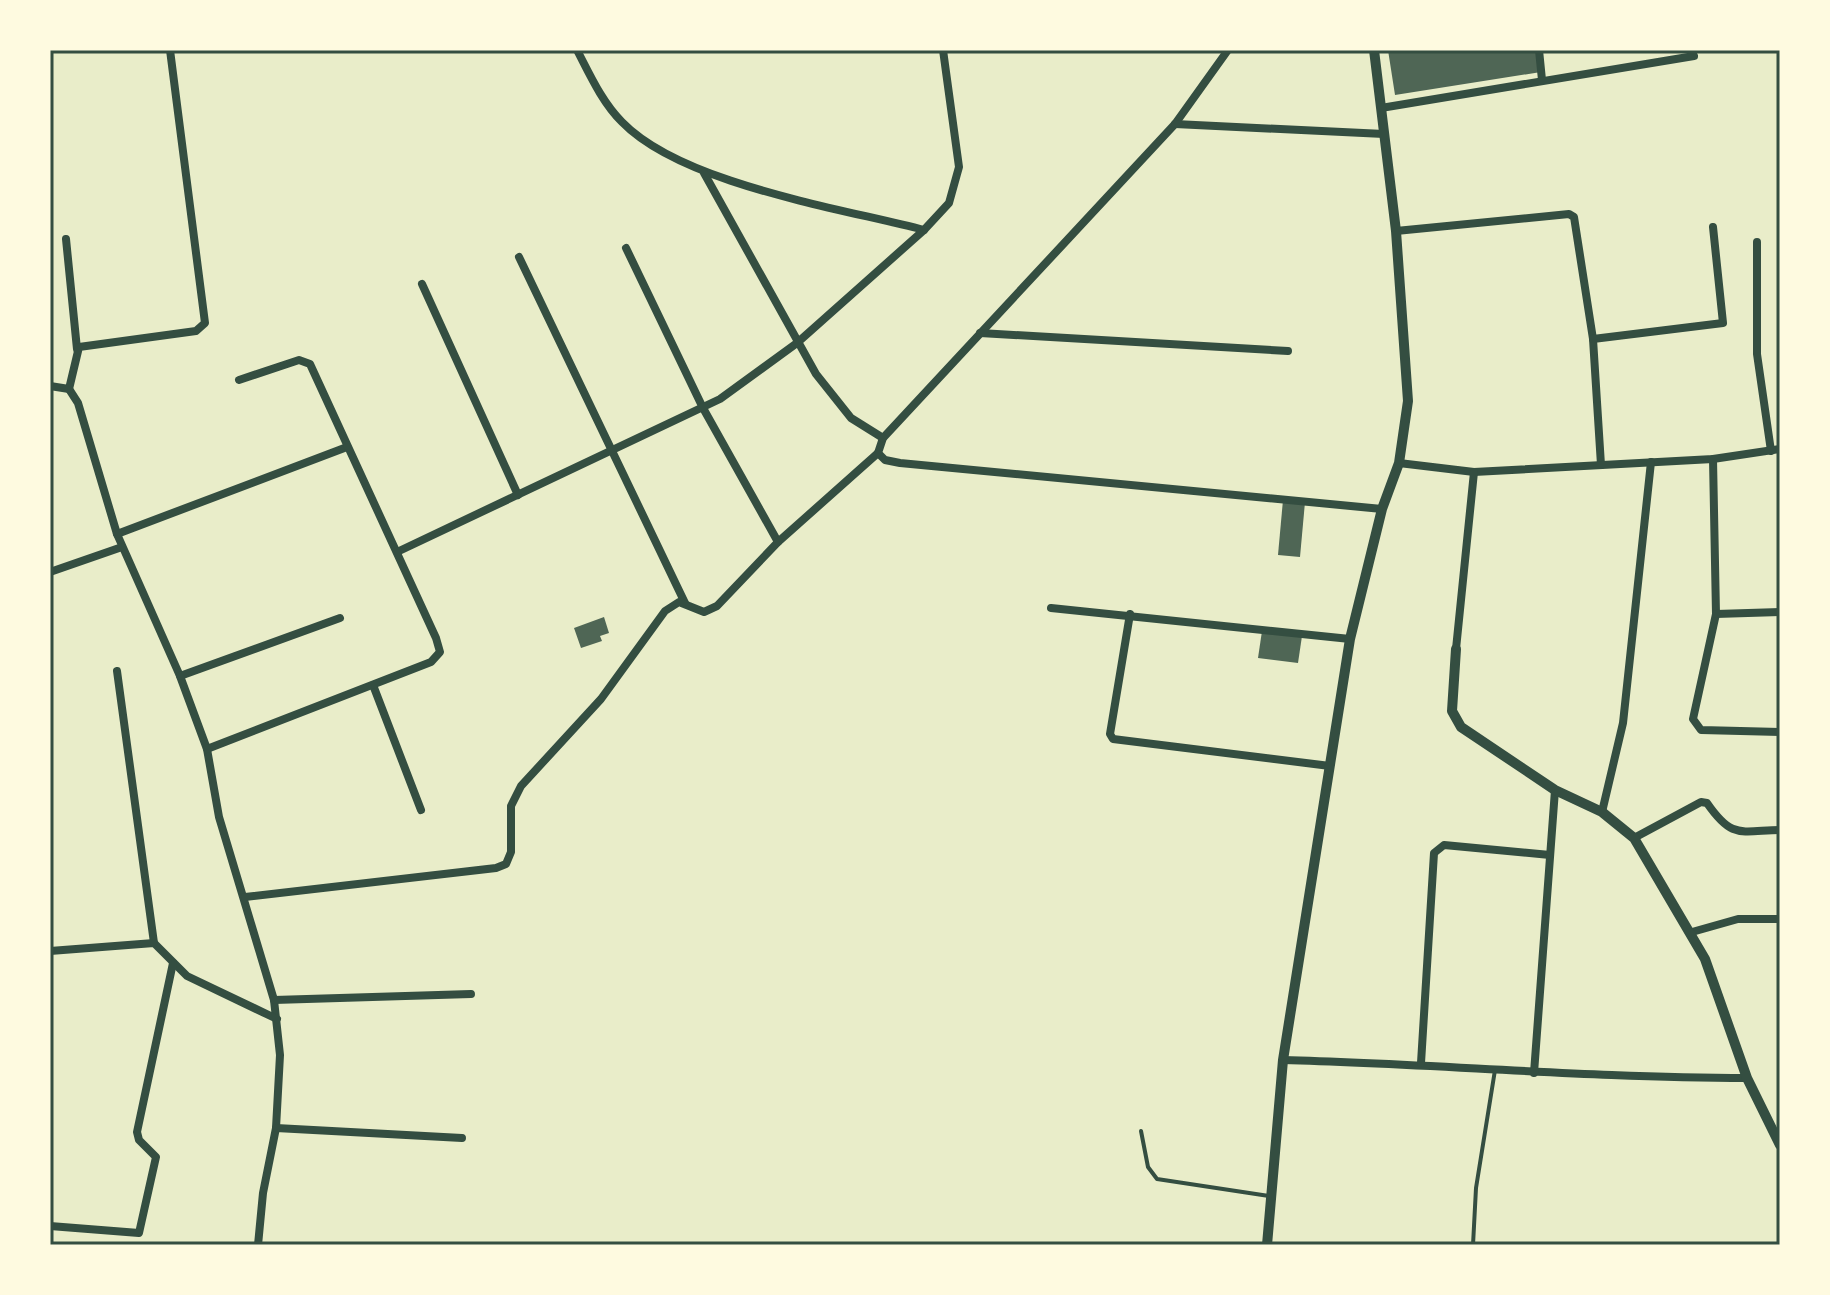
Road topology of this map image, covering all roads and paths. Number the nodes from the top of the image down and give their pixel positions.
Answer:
1 (170, 50) edge
2 (577, 50) edge
3 (943, 50) edge
4 (1228, 50) edge
5 (1374, 50) edge
6 (1539, 50) edge
7 (1694, 56) dead end
8 (1542, 80) junction
9 (1381, 108) junction
10 (1175, 124) junction
11 (1384, 134) junction
12 (704, 173) junction
13 (1713, 227) dead end
14 (924, 230) junction
15 (1396, 231) junction
16 (66, 239) dead end
17 (1757, 242) dead end
18 (626, 248) dead end
19 (519, 257) dead end
20 (422, 284) dead end
21 (980, 333) junction
22 (1593, 339) junction
23 (797, 343) junction
24 (77, 349) junction
25 (1288, 351) dead end
26 (239, 380) dead end
27 (50, 386) edge
28 (69, 389) junction
29 (703, 408) junction
30 (883, 438) junction
31 (347, 447) junction
32 (614, 450) junction
33 (1776, 450) edge
34 (878, 453) junction
35 (1713, 459) junction
36 (1651, 462) junction
37 (1399, 463) junction
38 (1601, 465) junction
39 (1474, 472) junction
40 (518, 495) junction
41 (1382, 509) junction
42 (117, 534) junction
43 (778, 542) junction
44 (122, 547) junction
45 (397, 552) junction
46 (50, 572) edge
47 (685, 603) junction
48 (1051, 608) dead end
49 (1780, 612) edge
50 (1130, 614) junction
51 (1716, 614) junction
52 (340, 618) dead end
53 (1350, 639) junction
54 (1456, 649) joint
55 (117, 671) dead end
56 (180, 676) junction
57 (373, 685) junction
58 (1780, 732) edge
59 (207, 749) junction
60 (1330, 766) junction
61 (1555, 790) junction
62 (421, 810) dead end
63 (1602, 812) junction
64 (1780, 830) edge
65 (1634, 838) junction
66 (1550, 855) junction
67 (245, 897) junction
68 (1780, 919) edge
69 (1692, 932) junction
70 (154, 943) junction
71 (50, 951) edge
72 (173, 963) junction
73 (471, 994) dead end
74 (274, 1000) junction
75 (277, 1019) junction
76 (1283, 1060) junction
77 (1421, 1063) junction
78 (1495, 1070) junction
79 (1534, 1073) junction
80 (1747, 1078) junction
81 (276, 1128) junction
82 (1141, 1131) dead end
83 (462, 1138) dead end
84 (1780, 1145) edge
85 (1271, 1196) junction
86 (50, 1226) edge
87 (258, 1245) edge
88 (1267, 1245) edge
89 (1473, 1245) edge

1 - 24 street
2 - 12 street
3 - 14 street
4 - 10 street
5 - 9 street
6 - 8 street
7 - 8 street
8 - 9 street
9 - 11 street
10 - 11 street
10 - 21 street
11 - 15 street
12 - 14 street
12 - 23 street
13 - 22 street
14 - 23 street
15 - 22 street
15 - 37 street
16 - 24 street
17 - 33 street
18 - 29 street
19 - 32 street
20 - 40 street
21 - 25 street
21 - 30 street
22 - 38 street
23 - 29 street
23 - 30 street
24 - 28 street
26 - 31 street
27 - 28 street
28 - 42 street
29 - 32 street
29 - 43 street
30 - 34 street
31 - 42 street
31 - 45 street
32 - 40 street
32 - 47 street
33 - 35 street
34 - 41 street
34 - 43 street
35 - 36 street
35 - 51 street
36 - 38 street
36 - 63 street
37 - 39 street
37 - 41 street
38 - 39 street
39 - 54 street
40 - 45 street
41 - 53 street
42 - 44 street
43 - 47 street
44 - 46 street
44 - 56 street
45 - 57 street
47 - 67 street
48 - 50 street
49 - 51 street
50 - 53 street
50 - 60 street
51 - 58 street
52 - 56 street
53 - 60 street
54 - 61 street
55 - 70 street
56 - 59 street
57 - 59 street
57 - 62 street
59 - 67 street
60 - 76 street
61 - 63 street
61 - 66 street
63 - 65 street
64 - 65 street
65 - 69 street
66 - 77 street
66 - 79 street
67 - 74 street
68 - 69 street
69 - 80 street
70 - 71 street
70 - 72 street
72 - 75 street
72 - 86 street
73 - 74 street
74 - 75 street
75 - 81 street
76 - 77 street
76 - 85 street
77 - 78 street
78 - 79 street
78 - 89 lane
79 - 80 street
80 - 84 street
81 - 83 street
81 - 87 street
82 - 85 lane
85 - 88 street

